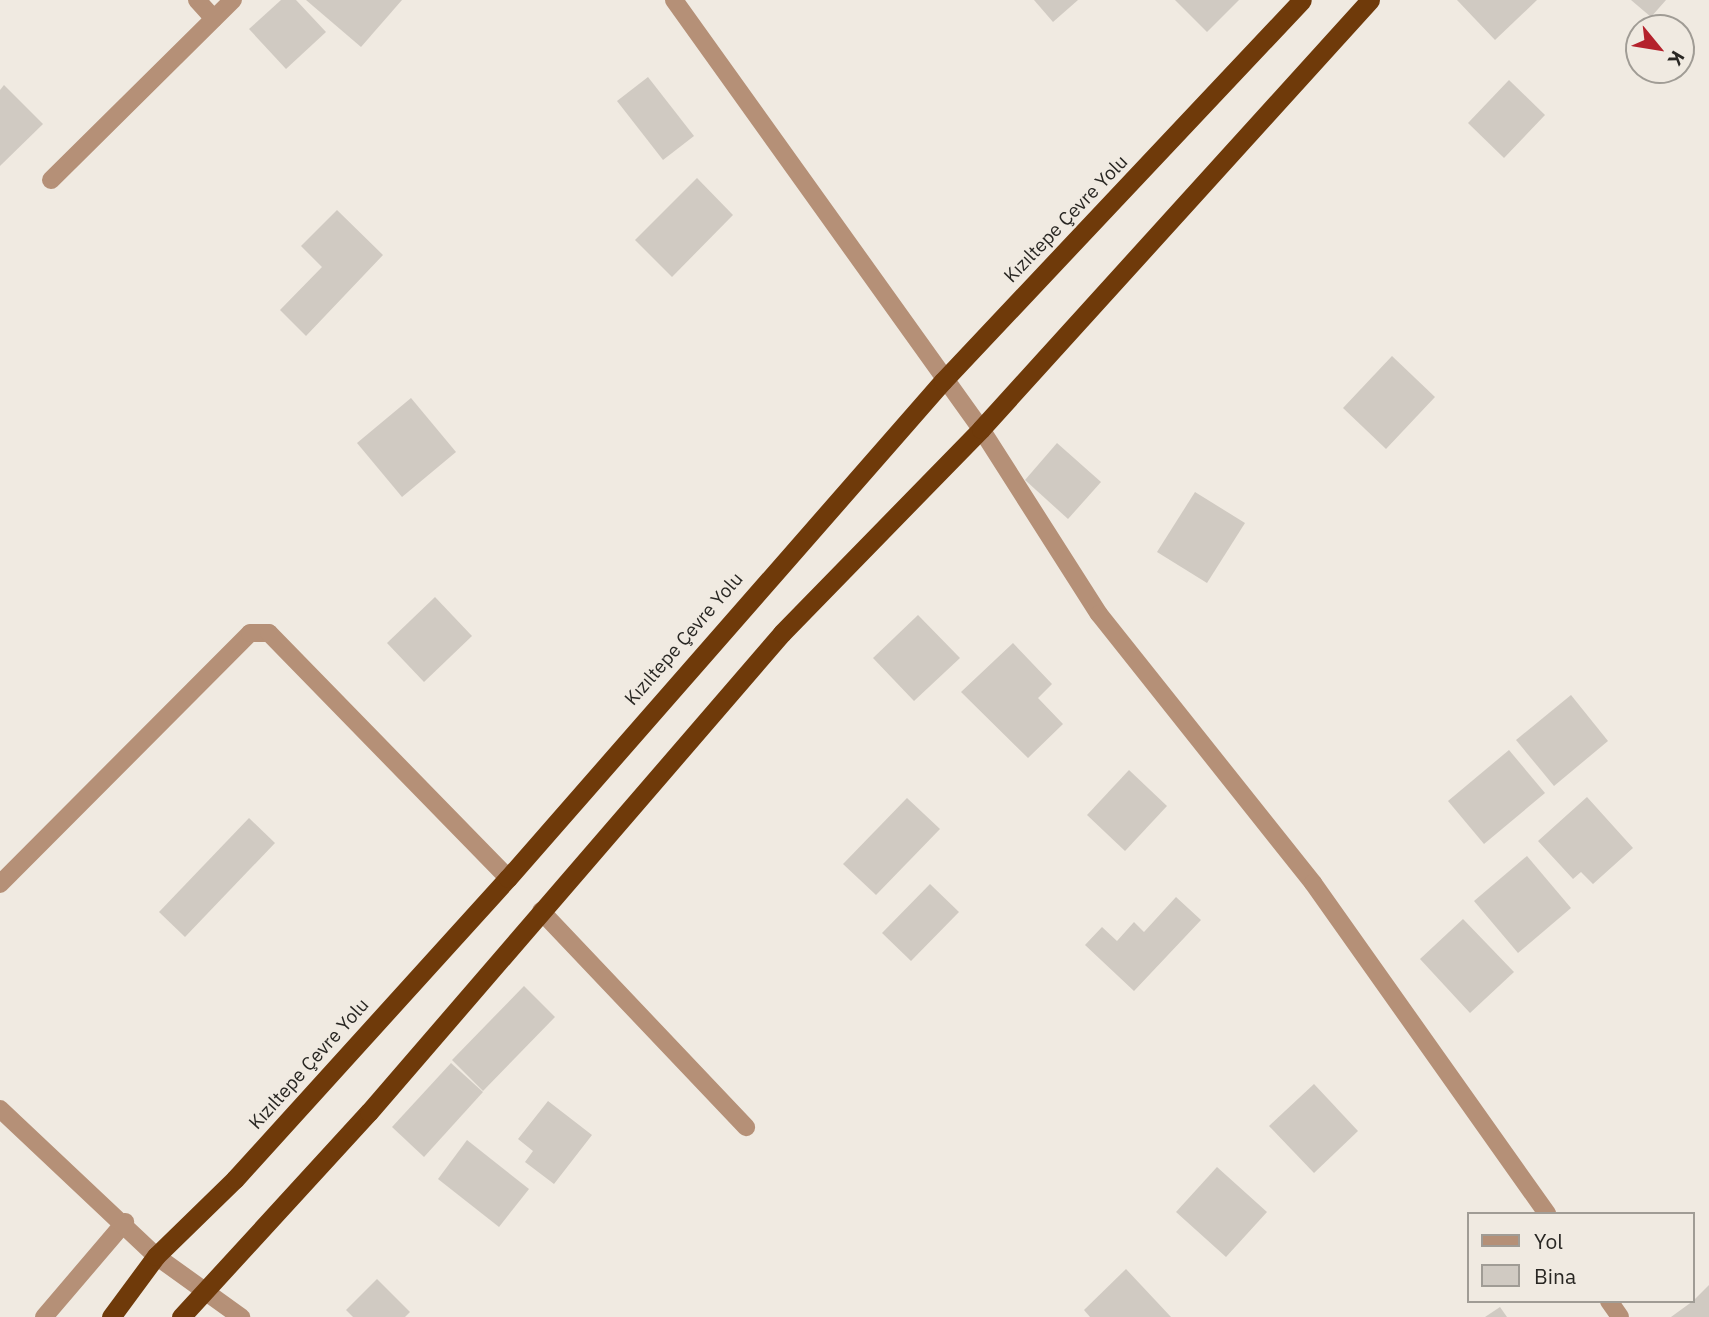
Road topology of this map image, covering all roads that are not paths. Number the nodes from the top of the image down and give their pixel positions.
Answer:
1 (197, 0) edge
2 (233, 0) edge
3 (674, 0) edge
4 (1302, 0) edge
5 (1370, 0) edge
6 (214, 19) junction
7 (51, 180) dead end
8 (943, 381) junction
9 (981, 429) junction
10 (508, 878) junction
11 (0, 884) edge
12 (541, 911) junction
13 (0, 1109) edge
14 (746, 1127) dead end
15 (1546, 1212) edge
16 (125, 1223) junction
17 (156, 1256) junction
18 (205, 1291) junction
19 (44, 1317) edge
20 (111, 1317) edge
21 (181, 1317) edge
22 (241, 1317) edge

1 - 6 street
2 - 6 street
3 - 8 street
4 - 8 highway, Kızıltepe Çevre Yolu
5 - 9 highway
6 - 7 street
8 - 9 street
8 - 10 highway, Kızıltepe Çevre Yolu
9 - 12 highway
9 - 15 street
10 - 11 street
10 - 17 highway, Kızıltepe Çevre Yolu
12 - 14 street
12 - 18 highway
13 - 16 street
16 - 17 street
16 - 19 street
17 - 18 street
17 - 20 highway, Kızıltepe Çevre Yolu
18 - 21 highway
18 - 22 street

